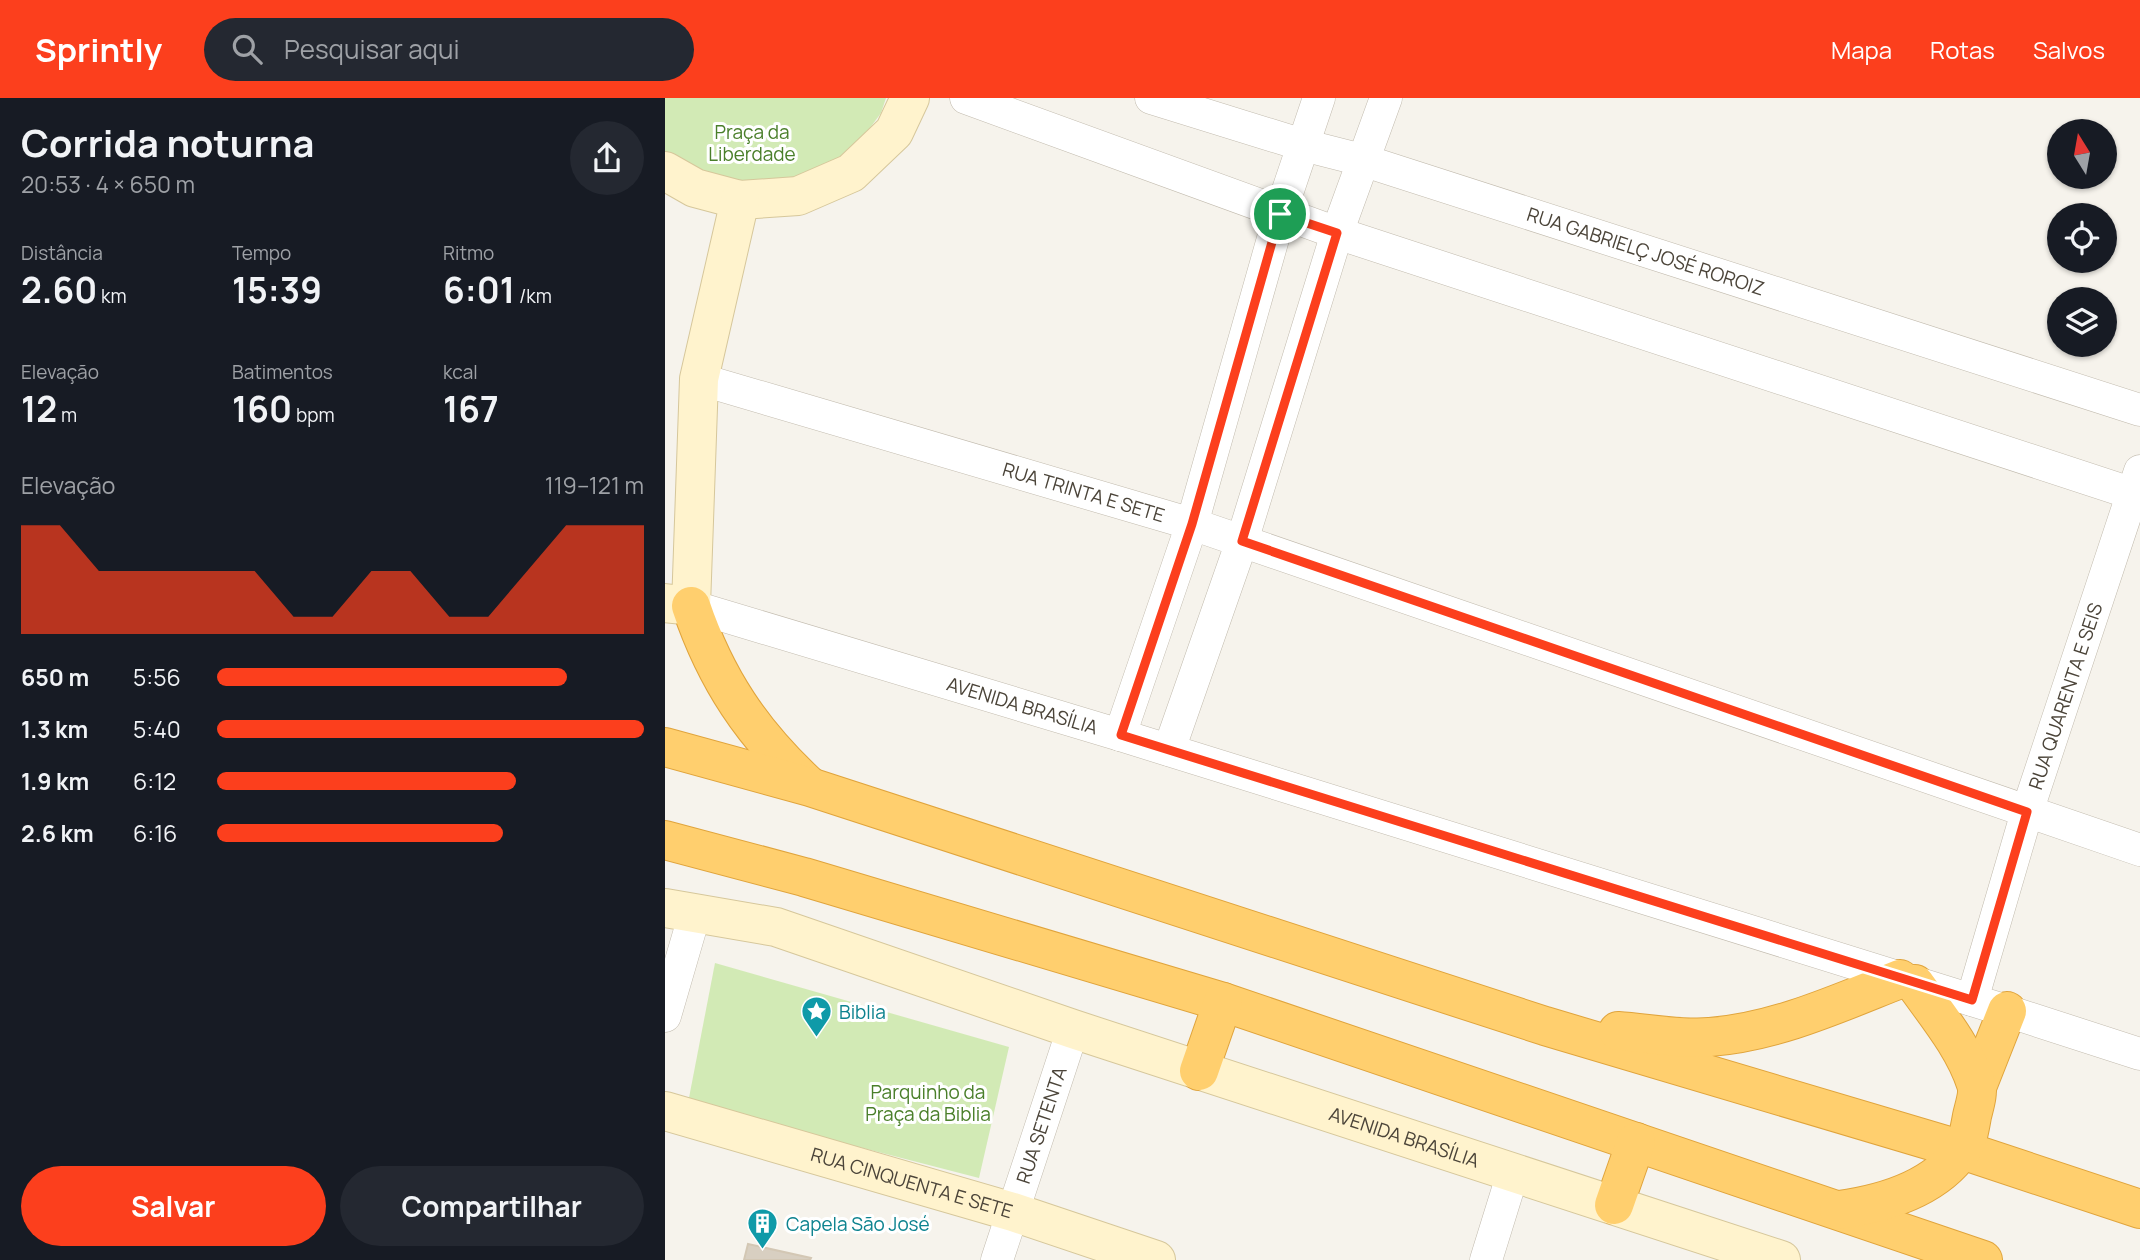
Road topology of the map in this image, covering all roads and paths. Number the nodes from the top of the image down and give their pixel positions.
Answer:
1 (910, 98) edge
2 (966, 98) edge
3 (1151, 98) edge
4 (1319, 98) edge
5 (1386, 98) edge
6 (1303, 145) junction
7 (1362, 160) junction
8 (665, 171) edge
9 (740, 200) junction
10 (1280, 214) junction
11 (1337, 233) junction
12 (699, 379) junction
13 (2140, 410) edge
14 (2137, 487) edge
15 (1192, 524) junction
16 (1242, 541) junction
17 (678, 604) edge
18 (1121, 735) junction
19 (665, 747) edge
20 (1169, 750) junction
21 (810, 787) junction
22 (2027, 812) junction
23 (665, 840) edge
24 (2140, 850) edge
25 (680, 910) edge
26 (1908, 981) junction
27 (1223, 1002) junction
28 (1990, 1005) junction
29 (665, 1016) edge
30 (1545, 1026) junction
31 (1073, 1030) junction
32 (2140, 1055) edge
33 (1199, 1070) junction
34 (1977, 1087) junction
35 (665, 1111) edge
36 (1636, 1142) junction
37 (1962, 1150) junction
38 (1513, 1173) junction
39 (1614, 1205) junction
40 (2140, 1209) edge
41 (1836, 1210) junction
42 (1013, 1212) junction
43 (997, 1260) edge
44 (1156, 1260) edge
45 (1486, 1260) edge
46 (1781, 1260) edge
47 (1983, 1260) edge

1 - 9 street
2 - 10 street
3 - 6 street, RUA GABRIELÇ JOSÉ ROROIZ
4 - 6 street
5 - 7 street
6 - 7 street, RUA GABRIELÇ JOSÉ ROROIZ
6 - 10 street
7 - 11 street
7 - 13 street, RUA GABRIELÇ JOSÉ ROROIZ
8 - 9 street
9 - 12 street
10 - 11 street
10 - 15 street
11 - 14 street
11 - 16 street
12 - 15 street, RUA TRINTA E SETE
12 - 17 street
14 - 22 street, RUA QUARENTA E SEIS
15 - 16 street, RUA TRINTA E SETE
15 - 18 street
16 - 20 street
16 - 22 street, RUA TRINTA E SETE
17 - 18 street, AVENIDA BRASÍLIA
17 - 21 highway
18 - 20 street, AVENIDA BRASÍLIA
19 - 21 highway
20 - 26 street, AVENIDA BRASÍLIA
21 - 30 highway
22 - 24 street, RUA TRINTA E SETE
22 - 28 street, RUA QUARENTA E SEIS
23 - 27 highway
25 - 29 street
25 - 31 street, AVENIDA BRASÍLIA
26 - 28 street, AVENIDA BRASÍLIA
26 - 30 highway
26 - 34 highway
27 - 33 highway
27 - 36 highway
28 - 32 street, AVENIDA BRASÍLIA
28 - 34 highway
30 - 37 highway
31 - 33 street, AVENIDA BRASÍLIA
31 - 42 street, RUA SETENTA
33 - 38 street, AVENIDA BRASÍLIA
34 - 37 highway
35 - 42 street, RUA CINQUENTA E SETE
36 - 39 highway
36 - 41 highway
37 - 40 highway
37 - 41 highway
38 - 39 street, AVENIDA BRASÍLIA
38 - 45 street
39 - 46 street, AVENIDA BRASÍLIA
41 - 47 highway
42 - 43 street, RUA SETENTA
42 - 44 street, RUA CINQUENTA E SETE

